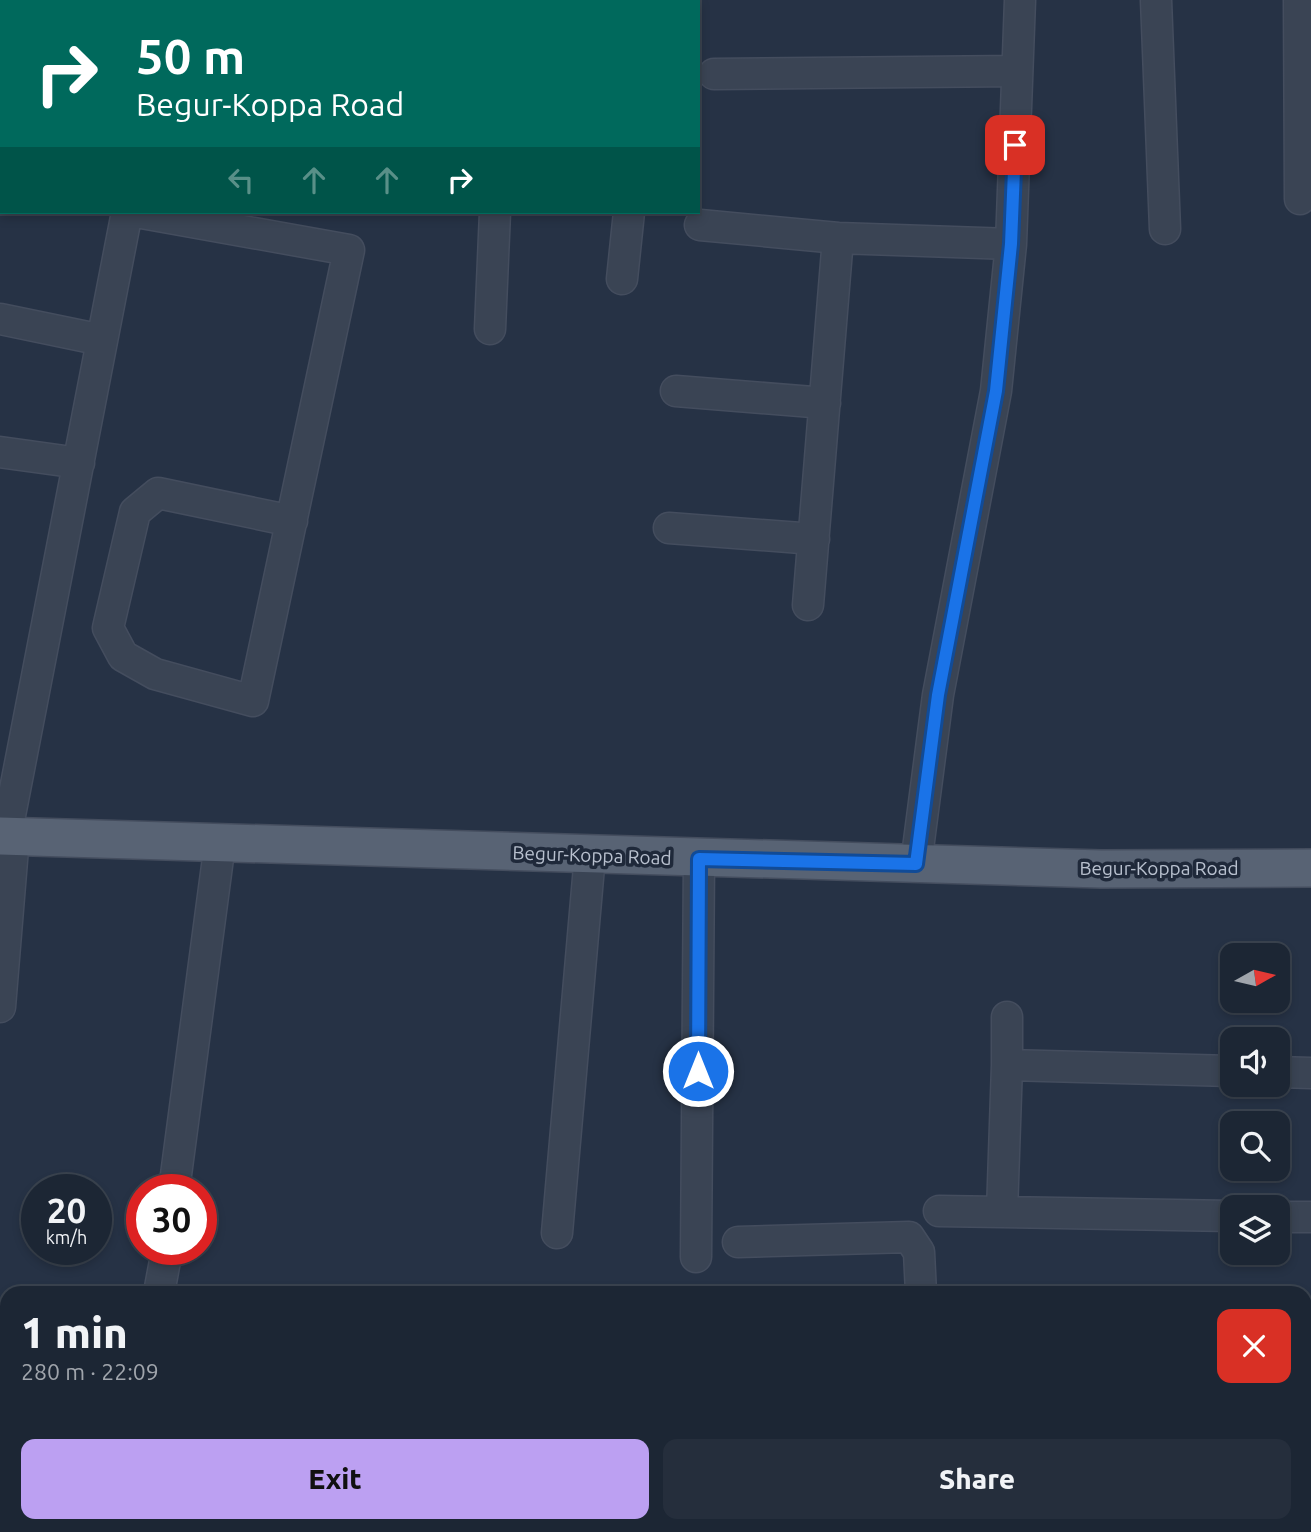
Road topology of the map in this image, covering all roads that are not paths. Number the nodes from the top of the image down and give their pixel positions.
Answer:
1 (1020, 0) edge
2 (1156, 0) edge
3 (1299, 0) edge
4 (1017, 71) junction
5 (714, 74) dead end
6 (1300, 199) dead end
7 (127, 214) edge
8 (159, 214) edge
9 (495, 214) edge
10 (629, 214) edge
11 (284, 225) edge
12 (700, 225) dead end
13 (1165, 229) dead end
14 (838, 238) junction
15 (1011, 244) junction
16 (622, 279) dead end
17 (0, 319) edge
18 (489, 330) dead end
19 (103, 340) junction
20 (676, 391) dead end
21 (825, 403) junction
22 (0, 452) edge
23 (79, 463) junction
24 (292, 521) junction
25 (669, 528) dead end
26 (814, 539) junction
27 (808, 605) dead end
28 (7, 836) edge
29 (220, 843) junction
30 (590, 855) junction
31 (699, 859) junction
32 (916, 864) junction
33 (1311, 868) edge
34 (0, 1007) edge
35 (1007, 1017) dead end
36 (1007, 1065) junction
37 (1220, 1071) edge
38 (1290, 1072) edge
39 (1311, 1073) edge
40 (176, 1174) edge
41 (939, 1211) dead end
42 (1002, 1212) junction
43 (1220, 1216) edge
44 (1290, 1217) edge
45 (1311, 1217) edge
46 (557, 1233) dead end
47 (738, 1242) dead end
48 (696, 1257) dead end
49 (164, 1265) edge
50 (160, 1286) edge
51 (921, 1286) edge

1 - 4 street
2 - 13 street
3 - 6 street
4 - 5 street
4 - 15 street
7 - 19 street
8 - 11 street
9 - 18 street
10 - 16 street
11 - 24 street
12 - 14 street
14 - 15 street
14 - 21 street
15 - 32 street
17 - 19 street
19 - 23 street
20 - 21 street
21 - 26 street
22 - 23 street
23 - 28 street
24 - 24 street
25 - 26 street
26 - 27 street
28 - 29 main road, Begur-Koppa Road
28 - 34 street
29 - 30 main road, Begur-Koppa Road
29 - 40 street
30 - 31 main road, Begur-Koppa Road
30 - 46 street
31 - 32 main road, Begur-Koppa Road
31 - 48 street
32 - 33 main road, Begur-Koppa Road
35 - 36 street
36 - 37 street
36 - 42 street
38 - 39 street
41 - 42 street
42 - 43 street
44 - 45 street
47 - 51 street
49 - 50 street

